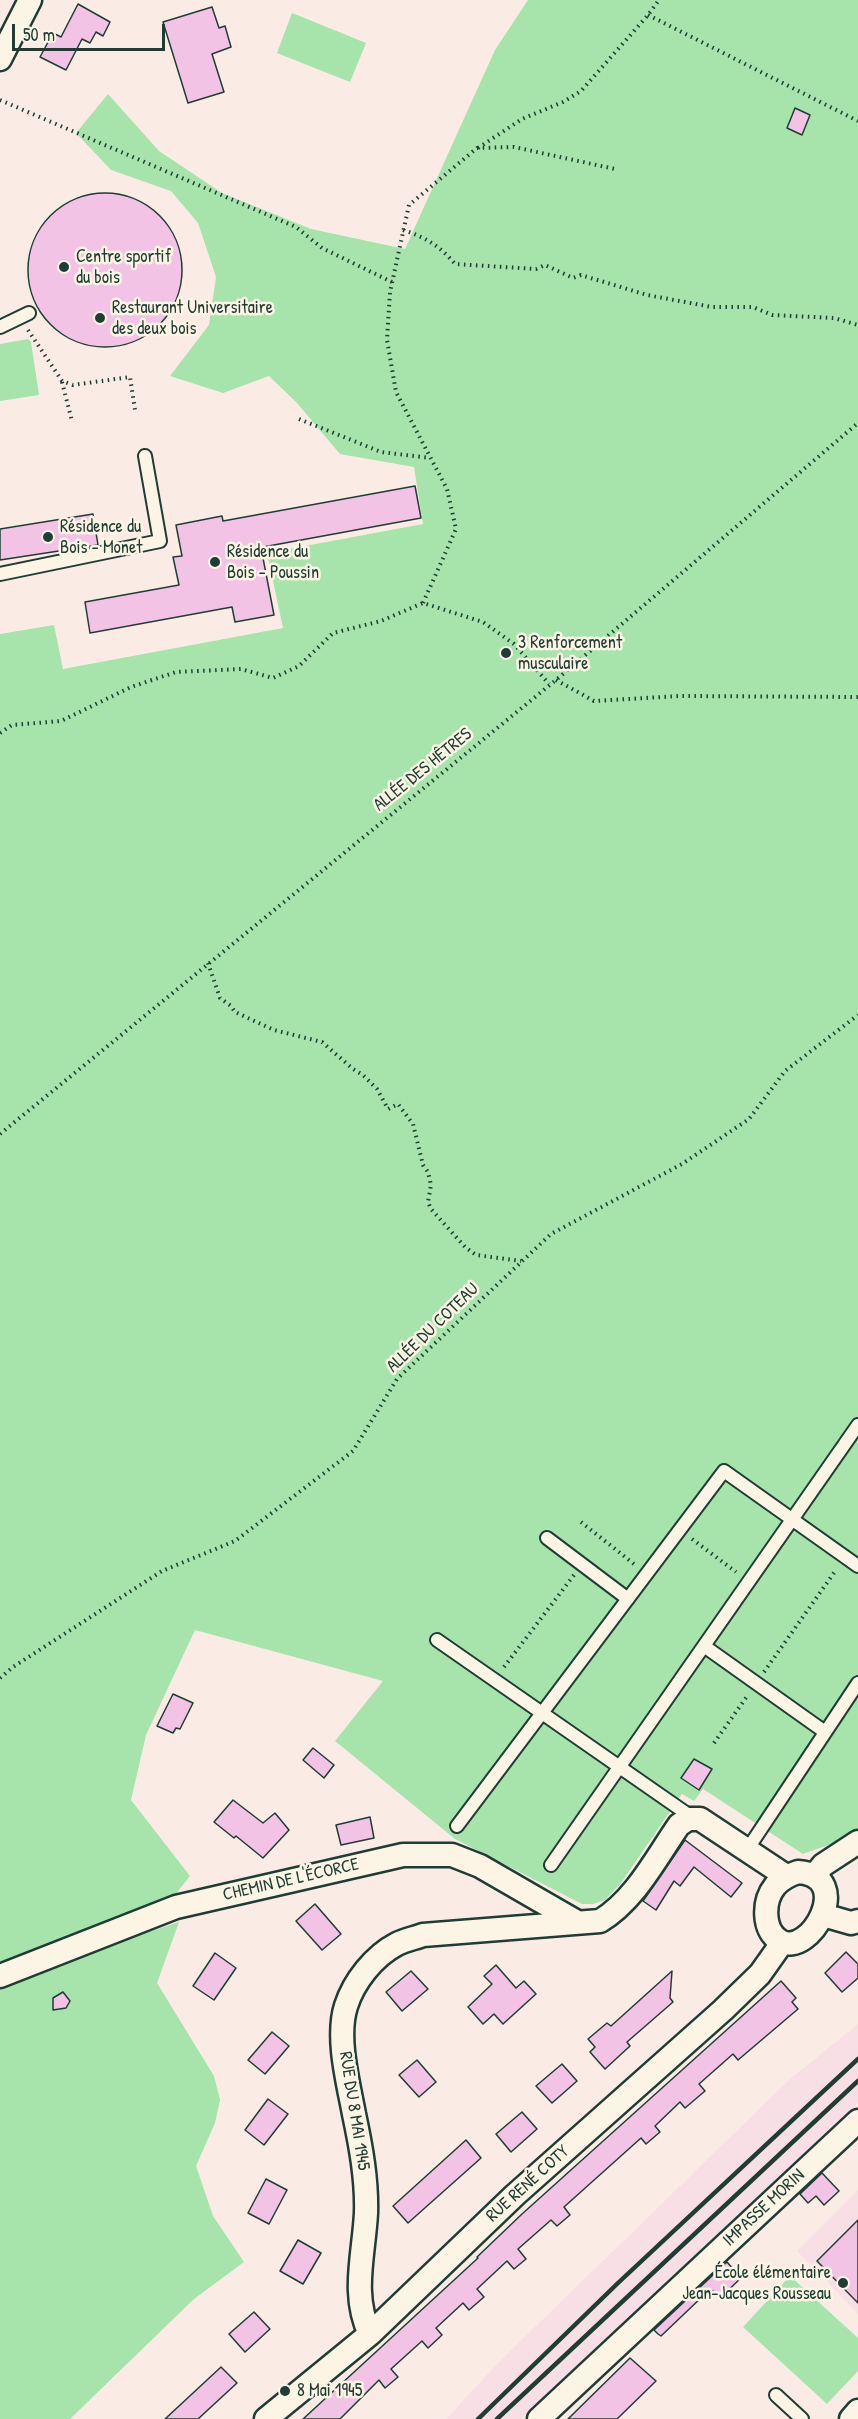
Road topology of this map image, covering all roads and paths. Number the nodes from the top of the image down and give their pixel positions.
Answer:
1 (30, 0) edge
2 (659, 0) edge
3 (648, 15) junction
4 (0, 59) edge
5 (0, 100) edge
6 (858, 122) edge
7 (477, 148) junction
8 (615, 169) dead end
9 (403, 230) junction
10 (392, 282) junction
11 (24, 315) joint
12 (858, 325) edge
13 (0, 327) edge
14 (62, 381) junction
15 (135, 410) dead end
16 (299, 419) dead end
17 (72, 421) dead end
18 (858, 423) edge
19 (146, 456) dead end
20 (431, 458) junction
21 (0, 574) edge
22 (423, 603) junction
23 (556, 680) junction
24 (549, 684) junction
25 (858, 697) edge
26 (0, 733) edge
27 (208, 963) junction
28 (858, 1015) edge
29 (0, 1134) edge
30 (522, 1261) junction
31 (858, 1425) edge
32 (792, 1520) junction
33 (581, 1522) dead end
34 (680, 1530) junction
35 (547, 1538) dead end
36 (844, 1557) junction
37 (582, 1564) junction
38 (858, 1566) edge
39 (647, 1574) junction
40 (749, 1582) junction
41 (628, 1599) junction
42 (437, 1640) dead end
43 (704, 1646) junction
44 (0, 1678) edge
45 (495, 1680) junction
46 (756, 1683) junction
47 (858, 1683) edge
48 (542, 1713) junction
49 (825, 1732) junction
50 (714, 1743) dead end
51 (620, 1767) junction
52 (694, 1819) junction
53 (457, 1826) dead end
54 (858, 1842) edge
55 (747, 1850) junction
56 (551, 1865) dead end
57 (786, 1876) junction
58 (814, 1876) junction
59 (823, 1915) junction
60 (858, 1921) edge
61 (577, 1922) junction
62 (780, 1941) junction
63 (0, 1976) edge
64 (858, 2121) edge
65 (370, 2334) junction
66 (776, 2395) dead end
67 (858, 2411) edge
68 (266, 2419) edge
69 (539, 2419) edge
70 (802, 2419) edge
71 (851, 2419) edge

1 - 4 street
2 - 3 path
3 - 6 path
3 - 7 path
5 - 10 path
7 - 8 path
7 - 9 path
9 - 10 path
9 - 12 path
10 - 20 path
11 - 13 lane
11 - 14 path
14 - 15 path
14 - 17 path
16 - 20 path
18 - 23 path, ALLÉE DES HÊTRES
19 - 21 lane
20 - 22 path
22 - 24 path
22 - 26 path
23 - 24 path, ALLÉE DES HÊTRES
23 - 25 path
24 - 27 path, ALLÉE DES HÊTRES
27 - 29 path, ALLÉE DES HÊTRES
27 - 30 path
28 - 30 path, ALLÉE DU COTEAU
30 - 44 path, ALLÉE DU COTEAU
31 - 32 lane
32 - 34 lane
32 - 36 lane
32 - 40 lane
33 - 39 path
34 - 39 lane
34 - 40 path
35 - 37 lane
36 - 38 lane
36 - 46 path
37 - 41 lane
37 - 45 path
39 - 41 lane
40 - 43 lane
41 - 48 lane
42 - 45 lane
43 - 46 lane
43 - 51 lane
45 - 48 lane
46 - 49 lane
46 - 50 path
47 - 49 lane
48 - 51 lane
48 - 53 lane
49 - 55 lane
51 - 52 lane
51 - 56 lane
52 - 55 street
52 - 61 street, RUE DU 8 MAI 1945
54 - 58 street
55 - 57 street
57 - 58 street
57 - 62 street
58 - 59 street
59 - 60 street
59 - 62 street
61 - 63 street, CHEMIN DE L'ÉCORCE
61 - 65 street, RUE DU 8 MAI 1945
62 - 65 street, RUE RENÉ COTY
64 - 69 street, IMPASSE MORIN
65 - 68 street, RUE RENÉ COTY
66 - 70 lane
67 - 71 street

